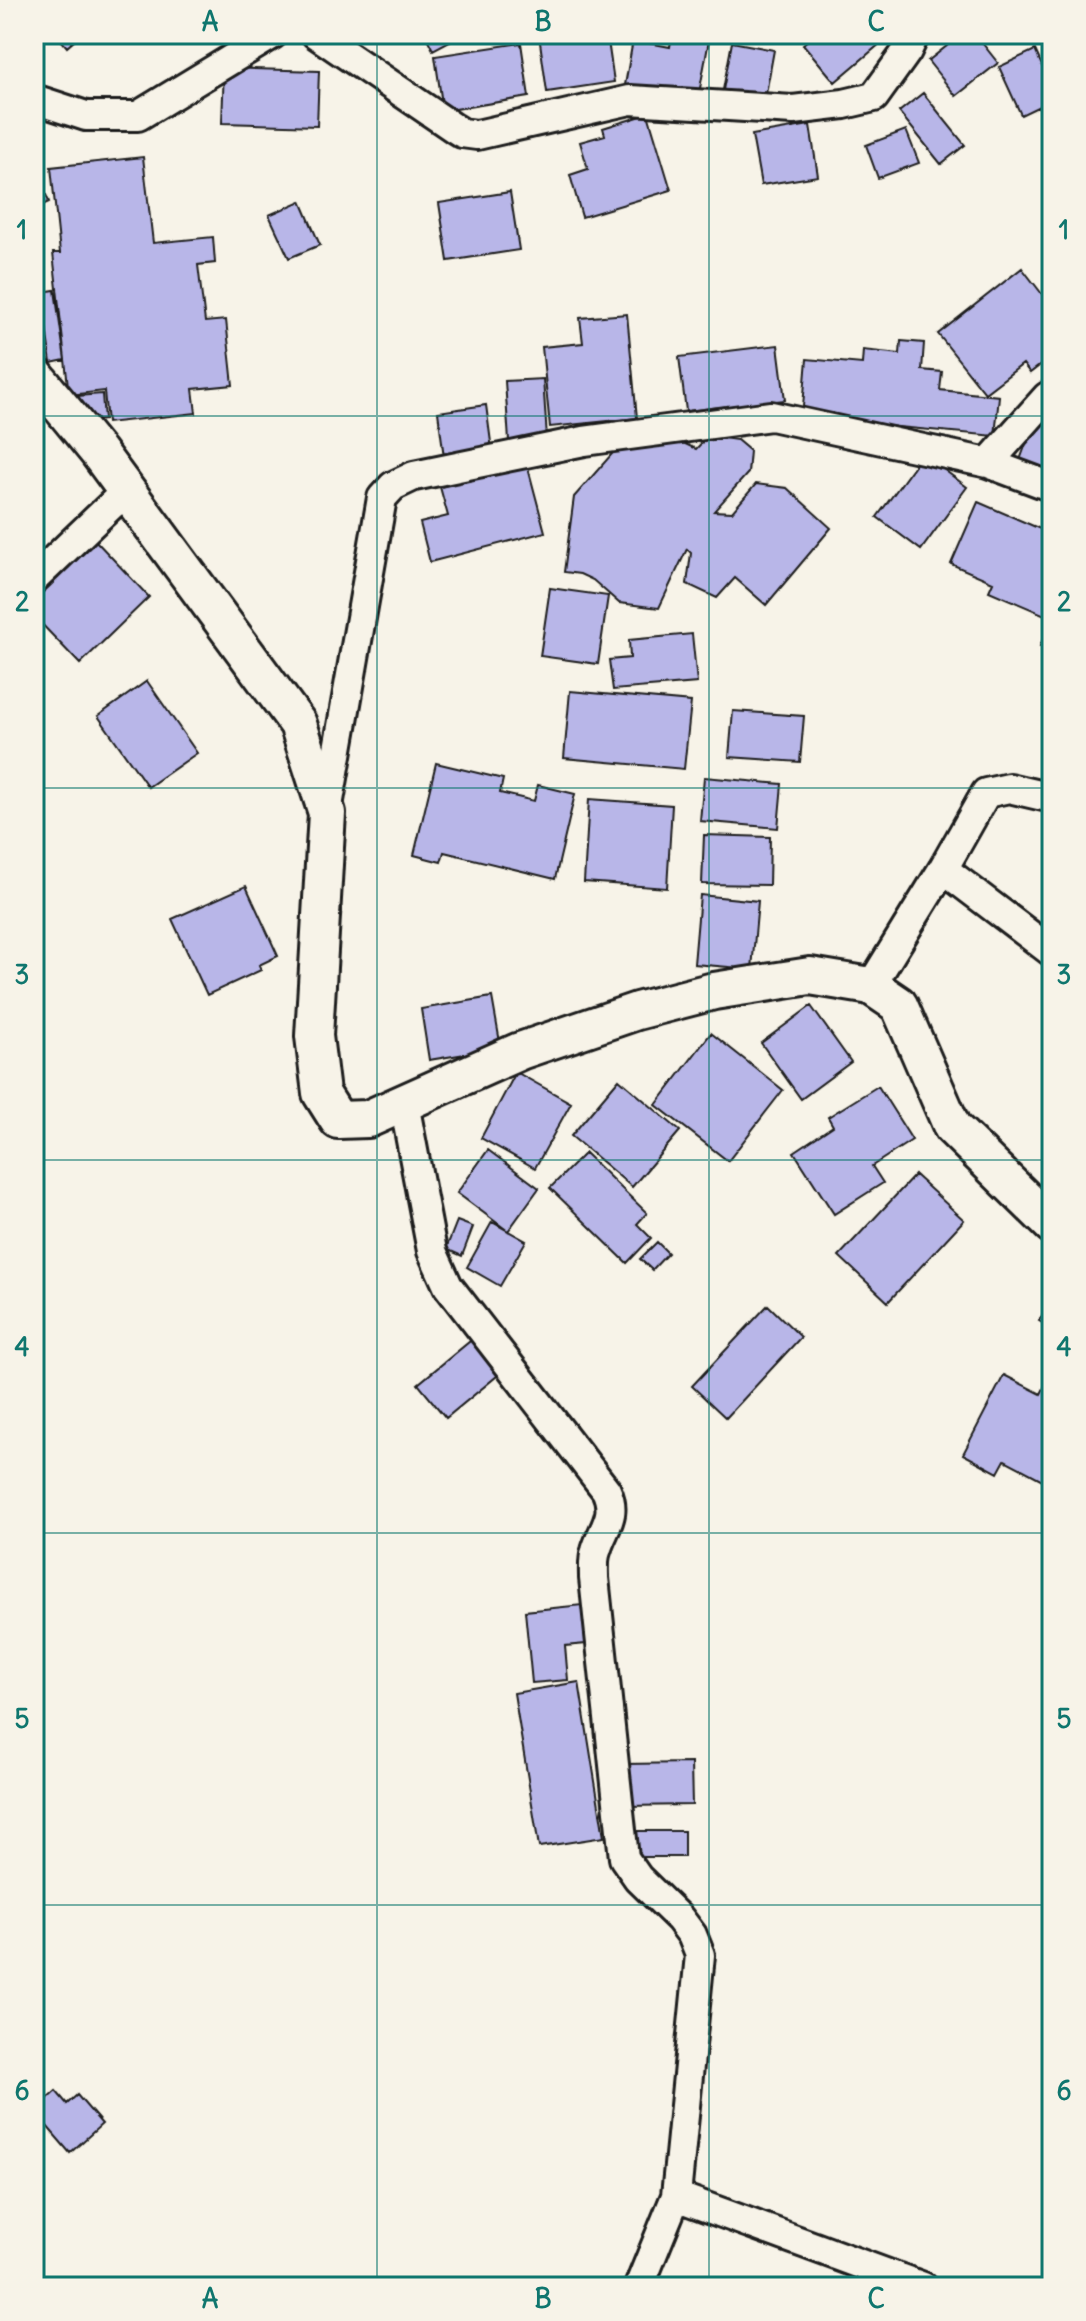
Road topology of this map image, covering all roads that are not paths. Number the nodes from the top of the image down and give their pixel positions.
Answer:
1 (273, 34) edge
2 (316, 34) edge
3 (915, 34) edge
4 (34, 99) edge
5 (34, 374) edge
6 (1052, 394) edge
7 (988, 463) junction
8 (1052, 487) edge
9 (126, 491) junction
10 (34, 579) edge
11 (1052, 798) edge
12 (327, 813) junction
13 (943, 869) junction
14 (1052, 952) edge
15 (871, 986) junction
16 (404, 1103) junction
17 (1052, 1225) edge
18 (676, 2196) junction
19 (639, 2287) edge
20 (923, 2287) edge

1 - 4 street
2 - 3 street
5 - 9 street
6 - 7 street
7 - 8 street
7 - 12 street
9 - 10 street
9 - 12 street
11 - 13 street
12 - 16 street
13 - 14 street
13 - 15 street
15 - 16 street
15 - 17 street
16 - 18 street
18 - 19 street
18 - 20 street

